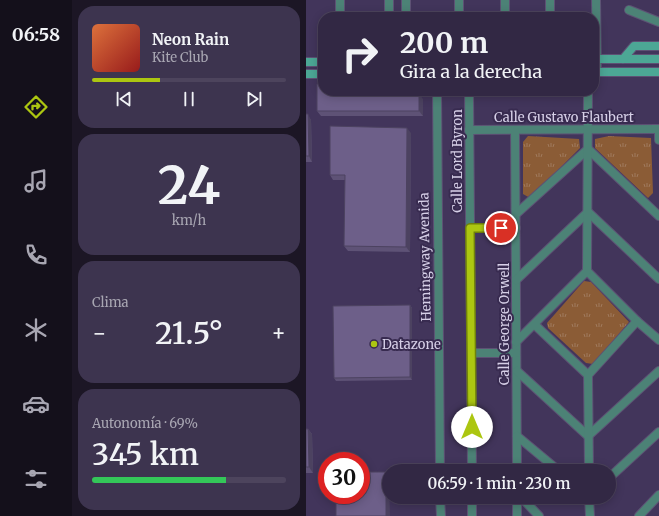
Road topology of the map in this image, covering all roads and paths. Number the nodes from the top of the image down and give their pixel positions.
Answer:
1 (340, 0) edge
2 (390, 0) edge
3 (406, 0) edge
4 (459, 0) edge
5 (505, 0) edge
6 (550, 0) edge
7 (596, 0) edge
8 (629, 10) dead end
9 (340, 12) edge
10 (390, 12) edge
11 (406, 12) edge
12 (459, 12) edge
13 (505, 12) edge
14 (550, 12) edge
15 (596, 12) edge
16 (659, 22) edge
17 (659, 46) edge
18 (599, 59) edge
19 (623, 59) junction
20 (659, 59) edge
21 (306, 62) edge
22 (318, 62) edge
23 (599, 72) edge
24 (659, 72) edge
25 (306, 74) edge
26 (318, 74) edge
27 (436, 96) edge
28 (469, 96) edge
29 (588, 96) edge
30 (588, 128) junction
31 (659, 129) edge
32 (469, 130) junction
33 (515, 130) junction
34 (659, 140) edge
35 (588, 149) junction
36 (588, 212) junction
37 (516, 214) junction
38 (659, 216) edge
39 (470, 228) junction
40 (516, 228) junction
41 (588, 271) junction
42 (659, 279) edge
43 (516, 280) junction
44 (637, 322) junction
45 (535, 325) junction
46 (659, 340) edge
47 (516, 342) junction
48 (472, 353) junction
49 (516, 353) junction
50 (517, 371) junction
51 (659, 371) edge
52 (588, 375) junction
53 (659, 432) edge
54 (517, 436) junction
55 (588, 436) junction
56 (440, 464) edge
57 (472, 464) edge
58 (517, 464) edge
59 (551, 464) edge
60 (589, 464) edge
61 (616, 472) edge
62 (659, 494) edge
63 (440, 504) edge
64 (472, 504) edge
65 (517, 504) edge
66 (528, 504) edge
67 (590, 504) edge
68 (441, 516) edge
69 (472, 516) edge
70 (517, 516) edge
71 (539, 516) edge
72 (590, 516) edge
73 (639, 516) edge

1 - 9 street
2 - 10 street
3 - 11 street
4 - 12 street
5 - 13 street
6 - 14 street
7 - 15 street
8 - 16 street
17 - 19 main road
18 - 19 main road
19 - 20 main road
21 - 22 main road
23 - 24 main road
25 - 26 main road
27 - 56 street, Hemingway Avenida
28 - 32 street, Calle Lord Byron
29 - 30 street
30 - 31 street, Calle Gustavo Flaubert
30 - 33 street, Calle Gustavo Flaubert
30 - 35 street
31 - 34 street
32 - 33 street, Calle Gustavo Flaubert
32 - 39 street, Calle Lord Byron
33 - 37 street, Calle George Orwell
35 - 36 street
35 - 37 street
35 - 38 street
36 - 41 street
36 - 42 street
36 - 43 street
37 - 40 street, Calle George Orwell
39 - 40 street
39 - 48 street, Calle Lord Byron
40 - 43 street, Calle George Orwell
41 - 44 street
41 - 45 street
43 - 47 street, Calle George Orwell
44 - 46 street
44 - 52 street
45 - 47 street
45 - 52 street
47 - 49 street, Calle George Orwell
48 - 49 street
48 - 57 street, Calle Lord Byron
49 - 50 street, Calle George Orwell
50 - 54 street, Calle George Orwell
50 - 55 street
51 - 55 street
52 - 55 street
53 - 61 street
54 - 58 street, Calle George Orwell
54 - 59 street
55 - 60 street
62 - 73 street
63 - 68 street
64 - 69 street
65 - 70 street
66 - 71 street
67 - 72 street

